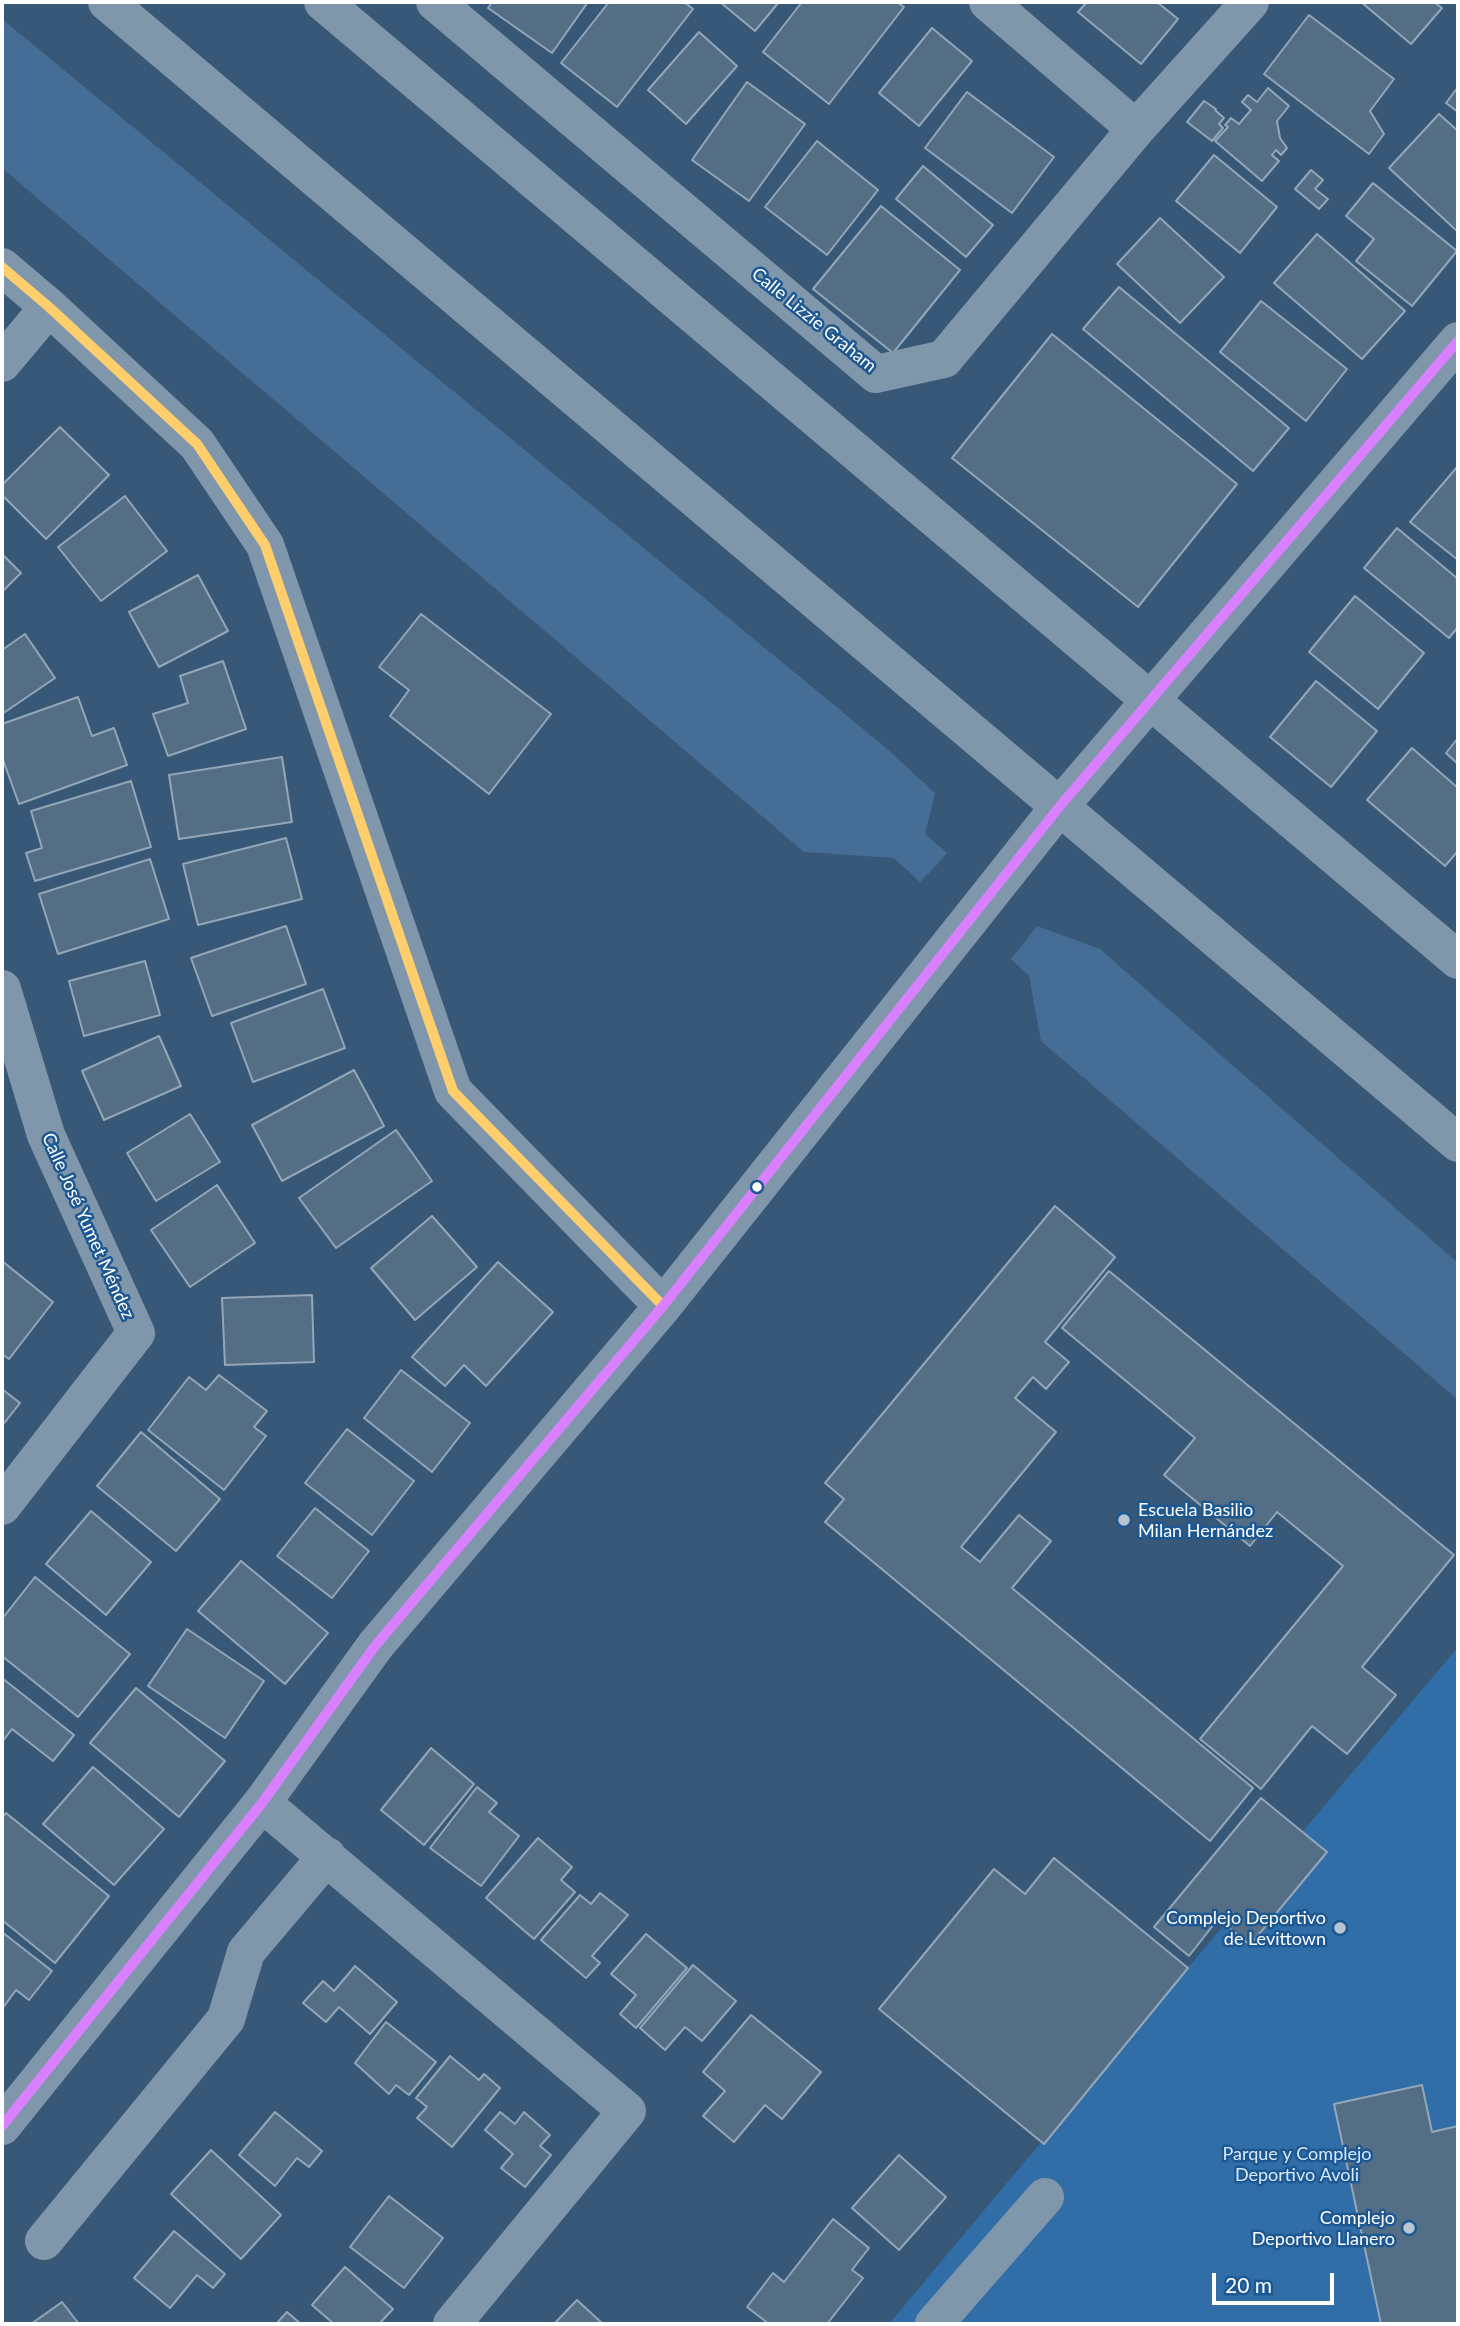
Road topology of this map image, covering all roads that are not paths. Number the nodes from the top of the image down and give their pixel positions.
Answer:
1 (107, 2) edge
2 (323, 2) edge
3 (435, 2) edge
4 (988, 2) edge
5 (1250, 2) edge
6 (1136, 129) junction
7 (2, 267) edge
8 (49, 307) junction
9 (1458, 341) edge
10 (2, 363) edge
11 (1152, 701) junction
12 (1060, 806) junction
13 (1458, 960) edge
14 (2, 989) edge
15 (1458, 1143) edge
16 (663, 1306) junction
17 (2, 1506) edge
18 (262, 1803) junction
19 (327, 1856) junction
20 (2, 2126) edge
21 (1045, 2197) dead end
22 (44, 2241) dead end
23 (452, 2324) edge
24 (934, 2324) edge

1 - 12 street
2 - 11 street
3 - 6 street, Calle Lizzie Graham
4 - 6 street
5 - 6 street, Calle Lizzie Graham
7 - 8 street
8 - 10 street
8 - 16 street
9 - 11 street
11 - 12 street
11 - 13 street
12 - 15 street
12 - 16 street
14 - 17 street, Calle José Yumet Méndez
16 - 18 street
18 - 19 street
18 - 20 street
19 - 22 street
19 - 23 street
21 - 24 street

